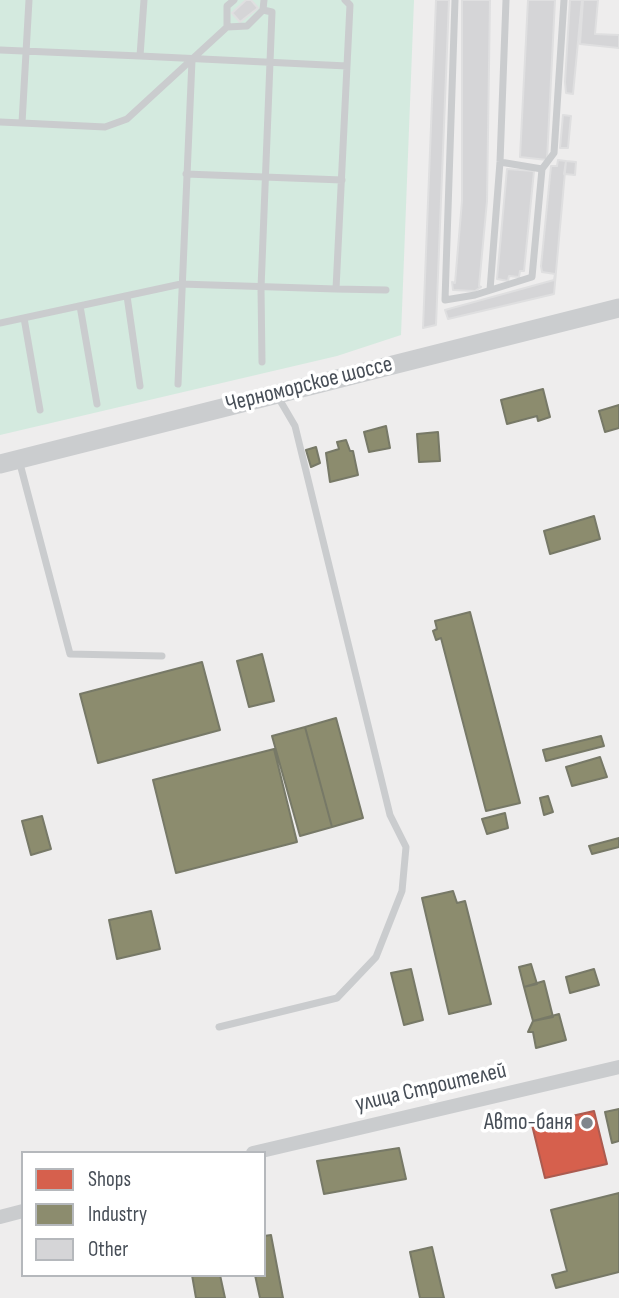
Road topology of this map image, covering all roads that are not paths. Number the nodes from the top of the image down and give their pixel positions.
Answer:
1 (29, 0) edge
2 (144, 0) edge
3 (234, 0) edge
4 (264, 0) edge
5 (345, 0) edge
6 (455, 0) edge
7 (506, 0) edge
8 (564, 0) edge
9 (263, 10) junction
10 (227, 27) junction
11 (0, 50) edge
12 (26, 51) junction
13 (140, 56) junction
14 (192, 59) junction
15 (269, 63) junction
16 (347, 66) junction
17 (0, 122) edge
18 (22, 123) junction
19 (500, 162) junction
20 (542, 169) junction
21 (186, 174) junction
22 (265, 177) junction
23 (342, 180) junction
24 (181, 284) junction
25 (261, 288) junction
26 (336, 289) junction
27 (386, 290) dead end
28 (489, 290) junction
29 (127, 296) junction
30 (80, 306) junction
31 (619, 308) edge
32 (24, 318) junction
33 (0, 323) edge
34 (262, 362) dead end
35 (178, 384) dead end
36 (140, 386) dead end
37 (276, 393) junction
38 (97, 404) dead end
39 (40, 410) dead end
40 (9, 462) edge
41 (162, 656) dead end
42 (219, 1027) dead end
43 (619, 1067) edge
44 (262, 1151) edge
45 (21, 1212) edge
46 (0, 1217) edge

1 - 12 lane
2 - 13 lane
3 - 10 lane
4 - 9 lane
5 - 16 lane
6 - 28 lane
7 - 19 lane
8 - 20 lane
9 - 10 lane
9 - 15 lane
10 - 14 lane
11 - 12 lane
12 - 13 lane
12 - 18 lane
13 - 14 lane
14 - 15 lane
14 - 18 lane
14 - 21 lane
15 - 16 lane
15 - 22 lane
16 - 23 lane
17 - 18 lane
19 - 20 lane
19 - 28 lane
20 - 28 lane
21 - 22 lane
21 - 24 lane
22 - 23 lane
22 - 25 lane
23 - 26 lane
24 - 25 lane
24 - 29 lane
24 - 35 lane
25 - 26 lane
25 - 34 lane
26 - 27 lane
29 - 30 lane
29 - 36 lane
30 - 32 lane
30 - 38 lane
31 - 37 main road, Черноморское шоссе
32 - 33 lane
32 - 39 lane
37 - 40 main road, Черноморское шоссе
37 - 42 lane
40 - 41 lane
43 - 44 street, улица Строителей
45 - 46 street

